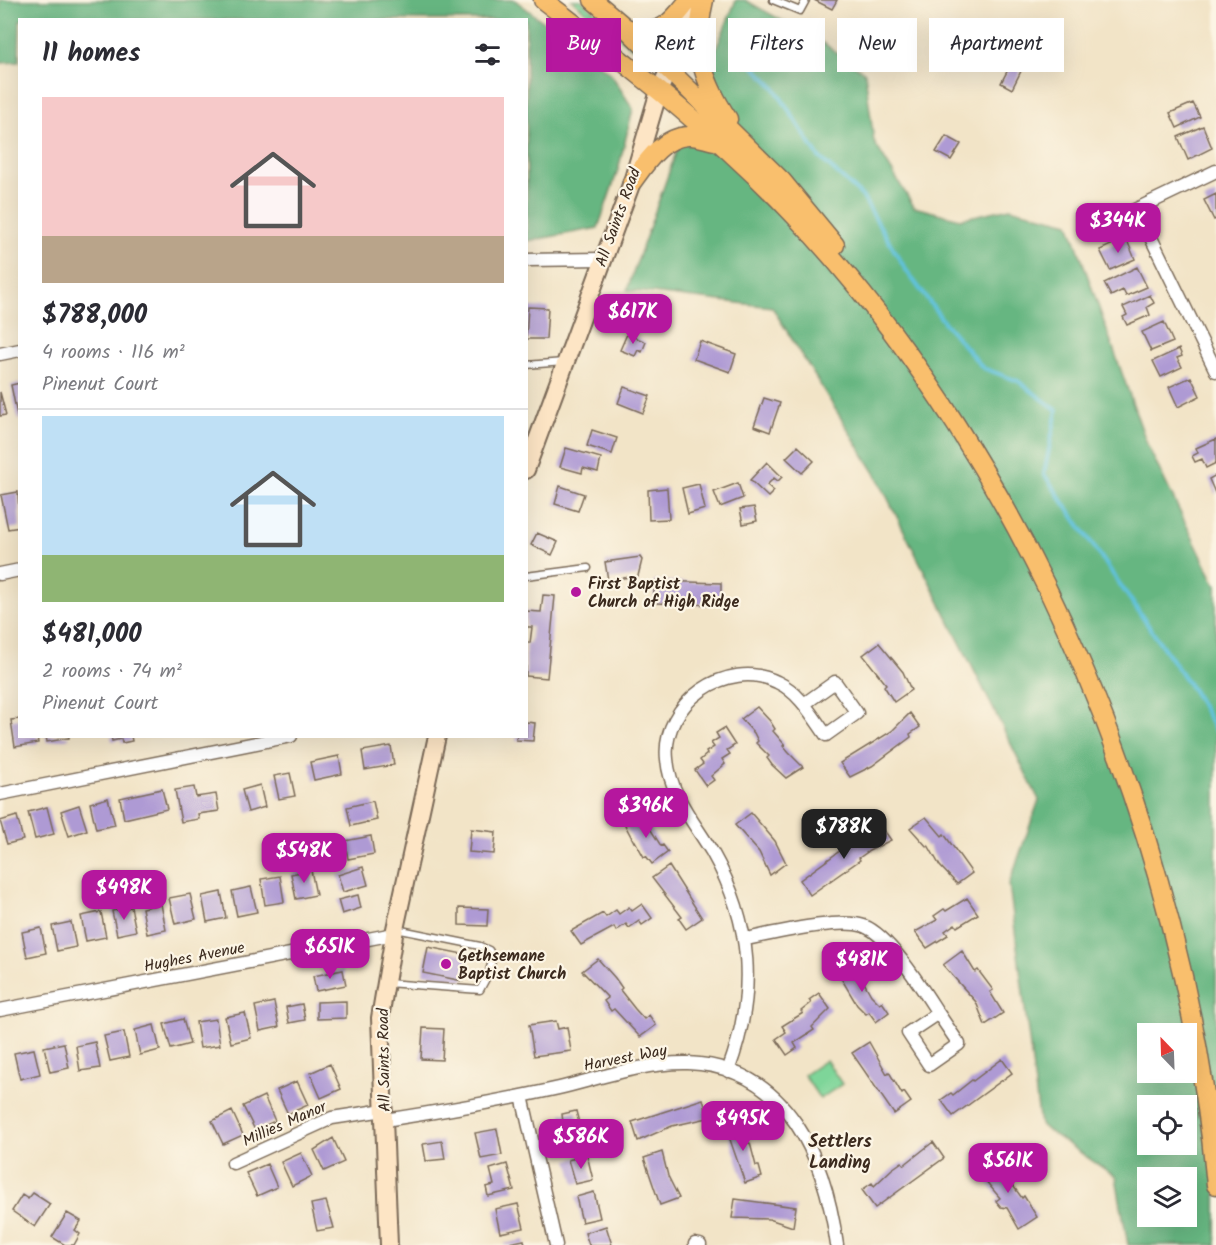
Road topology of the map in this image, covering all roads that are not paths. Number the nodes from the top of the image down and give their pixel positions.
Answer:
1 (543, 0) edge
2 (593, 0) edge
3 (690, 0) edge
4 (702, 0) edge
5 (773, 0) edge
6 (806, 0) edge
7 (693, 18) edge
8 (626, 28) junction
9 (633, 35) edge
10 (667, 72) edge
11 (671, 72) edge
12 (659, 91) junction
13 (718, 142) junction
14 (1216, 171) edge
15 (632, 182) junction
16 (782, 182) junction
17 (1137, 209) junction
18 (1120, 217) dead end
19 (602, 259) junction
20 (528, 260) edge
21 (866, 298) junction
22 (18, 350) edge
23 (0, 354) edge
24 (565, 362) junction
25 (528, 365) edge
26 (1216, 371) edge
27 (528, 464) edge
28 (588, 568) dead end
29 (18, 570) edge
30 (0, 574) edge
31 (528, 576) edge
32 (804, 704) junction
33 (281, 738) edge
34 (437, 738) edge
35 (0, 794) edge
36 (395, 931) junction
37 (745, 939) junction
38 (385, 983) junction
39 (0, 1010) edge
40 (938, 1013) dead end
41 (728, 1071) junction
42 (522, 1096) junction
43 (384, 1115) junction
44 (233, 1163) dead end
45 (1216, 1185) edge
46 (695, 1244) edge
47 (389, 1245) edge
48 (556, 1245) edge
49 (700, 1245) edge
50 (837, 1245) edge

1 - 12 main road
2 - 8 main road
3 - 8 main road
4 - 7 street, All Saints Road
4 - 16 main road
5 - 6 lane
8 - 9 main road
10 - 12 street, All Saints Road
11 - 16 main road
12 - 13 main road
12 - 15 street, All Saints Road
13 - 15 main road
13 - 21 main road
14 - 17 street
15 - 19 street, All Saints Road
16 - 21 main road
17 - 18 street
17 - 26 street
19 - 20 street
19 - 24 street, All Saints Road
21 - 45 main road
22 - 23 street
24 - 25 lane
24 - 27 street, All Saints Road
28 - 31 lane
29 - 30 street
32 - 32 street
32 - 37 street
33 - 35 street
34 - 36 street, All Saints Road
36 - 38 street, All Saints Road
36 - 38 lane
36 - 39 street, Hughes Avenue
37 - 40 street
37 - 41 street
38 - 43 street, All Saints Road
41 - 42 street, Harvest Way
41 - 50 street, Harvest Way
42 - 43 street, Harvest Way
42 - 48 street
43 - 44 street, Millies Manor
43 - 47 street, All Saints Road
46 - 49 street

